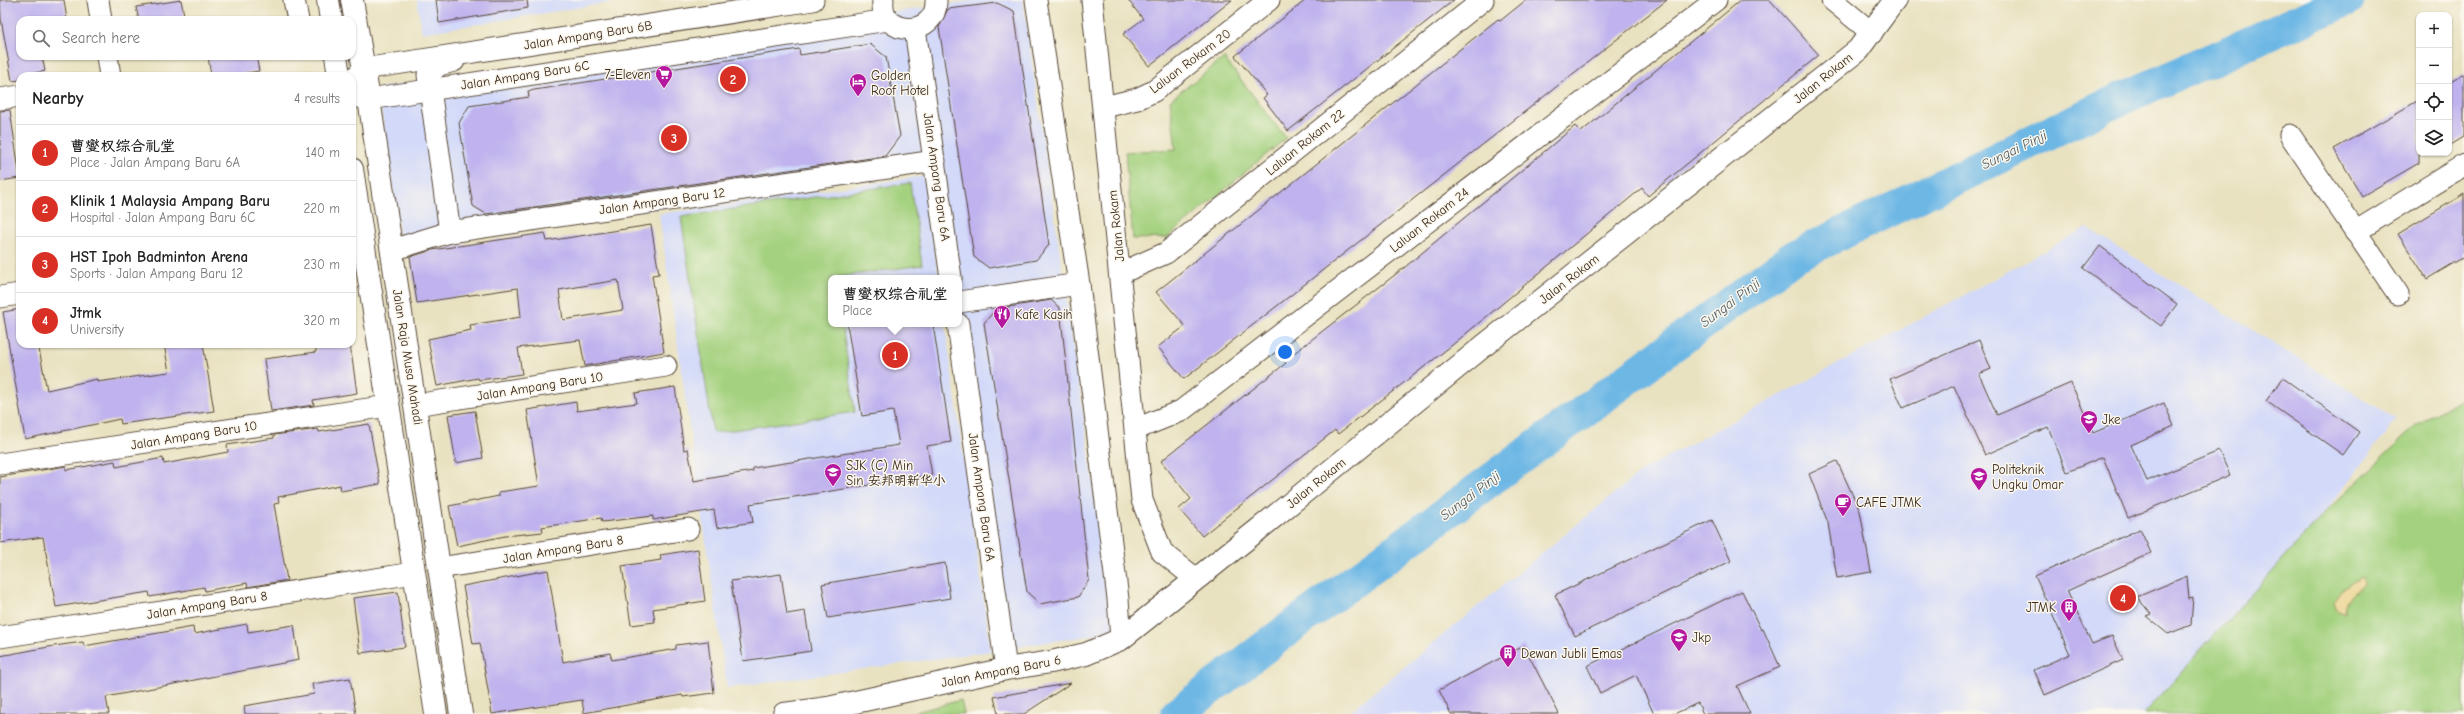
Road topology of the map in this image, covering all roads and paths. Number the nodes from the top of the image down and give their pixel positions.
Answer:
1 (98, 0) edge
2 (294, 0) edge
3 (328, 0) edge
4 (352, 0) edge
5 (813, 0) edge
6 (883, 0) edge
7 (936, 0) edge
8 (1036, 0) edge
9 (1092, 0) edge
10 (1269, 0) edge
11 (1483, 0) edge
12 (1716, 0) edge
13 (1832, 0) edge
14 (1895, 0) edge
15 (100, 16) edge
16 (297, 16) edge
17 (330, 16) edge
18 (353, 16) edge
19 (888, 20) junction
20 (915, 29) junction
21 (1872, 33) junction
22 (495, 49) junction
23 (356, 50) edge
24 (108, 60) edge
25 (337, 60) edge
26 (109, 72) edge
27 (338, 72) edge
28 (358, 75) edge
29 (428, 90) junction
30 (16, 97) edge
31 (360, 97) edge
32 (0, 99) edge
33 (1104, 107) junction
34 (2290, 135) dead end
35 (935, 161) junction
36 (2464, 165) edge
37 (356, 227) edge
38 (450, 232) junction
39 (2356, 232) junction
40 (357, 241) edge
41 (392, 250) junction
42 (1121, 273) junction
43 (951, 275) edge
44 (1079, 284) junction
45 (2398, 294) dead end
46 (16, 295) edge
47 (0, 297) edge
48 (962, 302) edge
49 (958, 327) edge
50 (666, 366) dead end
51 (415, 405) junction
52 (388, 406) junction
53 (1136, 428) junction
54 (0, 464) edge
55 (688, 529) dead end
56 (439, 568) junction
57 (414, 573) junction
58 (1196, 579) junction
59 (0, 637) edge
60 (1121, 639) junction
61 (1006, 669) junction
62 (829, 711) edge
63 (436, 714) edge
64 (461, 714) edge
65 (784, 714) edge

1 - 15 street
2 - 16 street
3 - 17 main road
4 - 18 main road, Jalan Raja Musa Mahadi
5 - 22 street, Jalan Ampang Baru 6B
6 - 19 street
7 - 20 street
8 - 44 street
9 - 33 street, Jalan Rokam
10 - 33 street, Laluan Rokam 20
11 - 42 street, Laluan Rokam 22
12 - 53 street, Laluan Rokam 24
13 - 21 street
14 - 21 main road, Jalan Rokam
19 - 20 street
19 - 29 street, Jalan Ampang Baru 6C
20 - 35 street, Jalan Ampang Baru 6A
21 - 58 main road, Jalan Rokam
22 - 28 street, Jalan Ampang Baru 6B
22 - 29 street
23 - 28 main road, Jalan Raja Musa Mahadi
24 - 26 street
25 - 27 main road
28 - 31 main road, Jalan Raja Musa Mahadi
29 - 31 street, Jalan Ampang Baru 6C
29 - 38 street
30 - 32 street
31 - 41 main road, Jalan Raja Musa Mahadi
33 - 42 street, Jalan Rokam
34 - 39 street
35 - 38 street, Jalan Ampang Baru 12
35 - 43 street, Jalan Ampang Baru 6A
36 - 39 street
37 - 40 main road, Jalan Raja Musa Mahadi
38 - 41 street, Jalan Ampang Baru 12
39 - 45 street
40 - 52 main road, Jalan Raja Musa Mahadi
41 - 51 main road, Jalan Raja Musa Mahadi
42 - 53 street, Jalan Rokam
44 - 48 street
44 - 60 street
46 - 47 street
49 - 61 street, Jalan Ampang Baru 6A
50 - 51 street, Jalan Ampang Baru 10
51 - 56 main road, Jalan Raja Musa Mahadi
52 - 54 street, Jalan Ampang Baru 10
52 - 57 main road, Jalan Raja Musa Mahadi
53 - 58 street, Jalan Rokam
55 - 56 street, Jalan Ampang Baru 8
56 - 64 main road, Jalan Raja Musa Mahadi
57 - 59 street, Jalan Ampang Baru 8
57 - 63 main road, Jalan Raja Musa Mahadi
58 - 60 main road, Jalan Ampang Baru 6
60 - 61 main road, Jalan Ampang Baru 6
61 - 62 main road, Jalan Ampang Baru 6
62 - 65 main road, Jalan Ampang Baru 6

